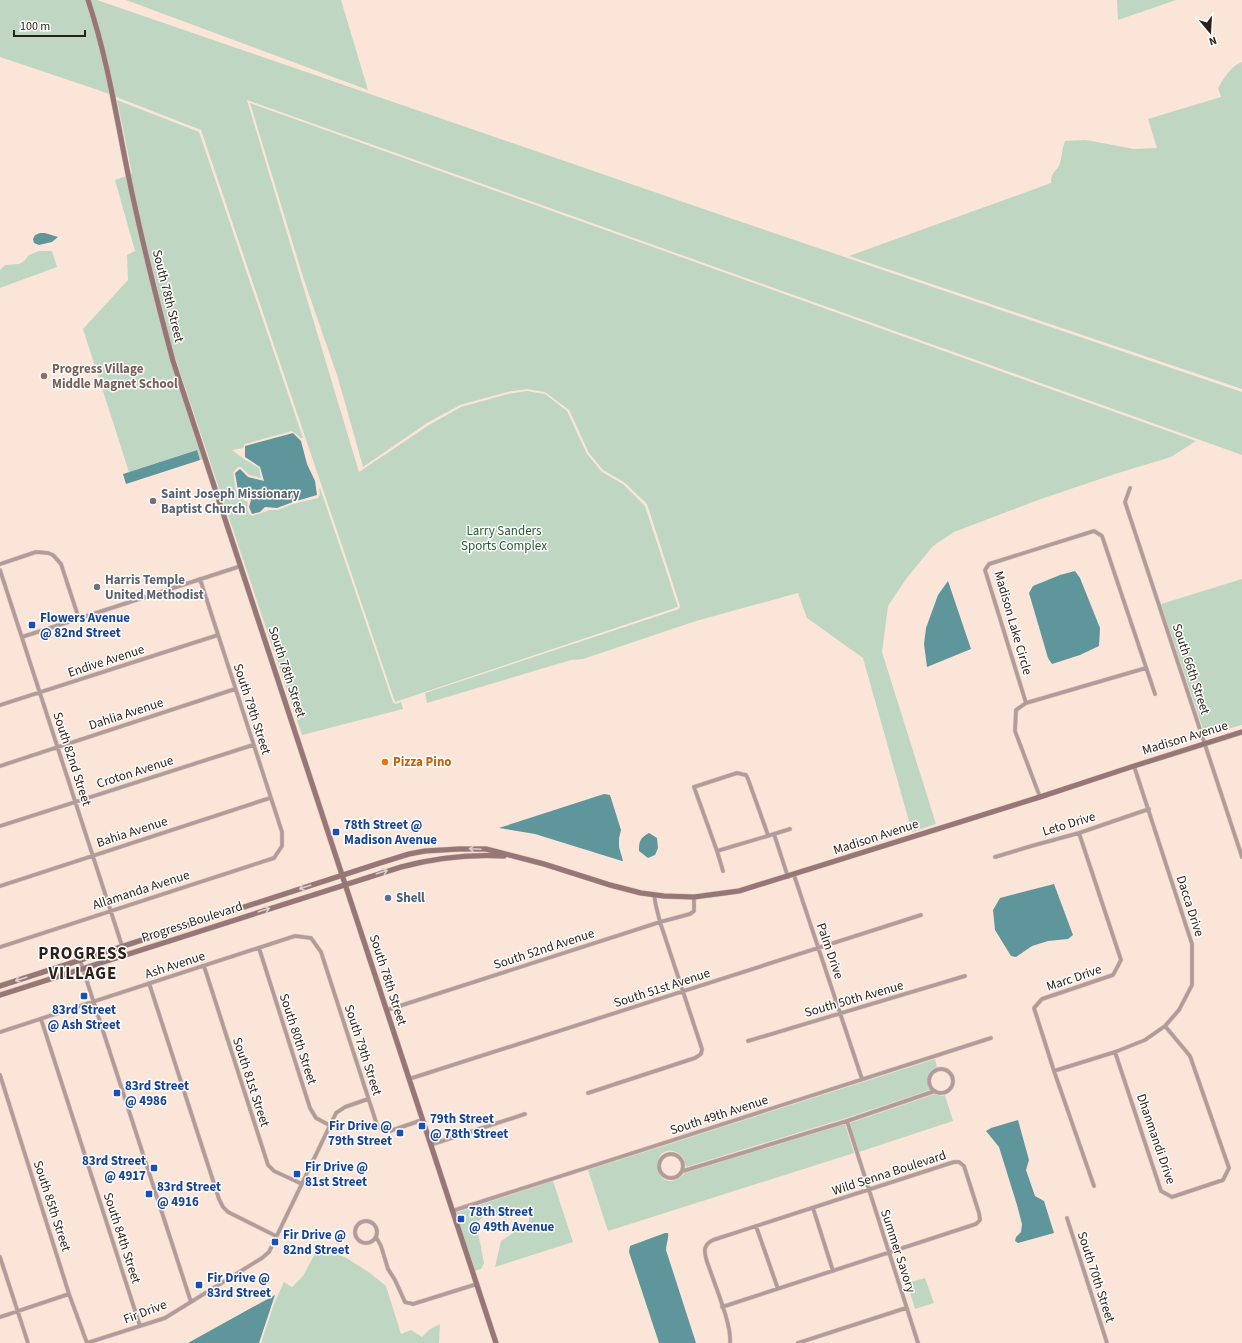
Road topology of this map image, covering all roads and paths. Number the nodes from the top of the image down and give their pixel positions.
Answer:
1 (88, 0) edge
2 (1130, 488) dead end
3 (0, 564) edge
4 (241, 566) junction
5 (0, 570) edge
6 (200, 579) junction
7 (79, 619) junction
8 (218, 635) junction
9 (22, 637) junction
10 (1146, 668) junction
11 (235, 689) junction
12 (40, 692) junction
13 (1155, 694) dead end
14 (1026, 703) junction
15 (0, 705) edge
16 (1242, 732) edge
17 (1205, 744) junction
18 (253, 745) junction
19 (58, 747) junction
20 (0, 766) edge
21 (1134, 766) junction
22 (1040, 797) junction
23 (270, 798) junction
24 (76, 802) junction
25 (1149, 809) junction
26 (0, 826) edge
27 (790, 829) dead end
28 (1079, 833) junction
29 (774, 834) junction
30 (768, 835) junction
31 (282, 846) joint
32 (717, 851) junction
33 (93, 855) junction
34 (511, 856) junction
35 (1242, 857) edge
36 (995, 858) dead end
37 (723, 871) dead end
38 (342, 876) junction
39 (791, 876) junction
40 (345, 884) junction
41 (0, 886) edge
42 (654, 895) junction
43 (694, 897) junction
44 (233, 910) junction
45 (111, 911) junction
46 (921, 915) dead end
47 (236, 919) junction
48 (660, 922) junction
49 (311, 938) joint
50 (122, 946) junction
51 (0, 947) edge
52 (259, 948) junction
53 (819, 949) junction
54 (125, 955) junction
55 (80, 960) junction
56 (204, 966) junction
57 (82, 969) junction
58 (965, 976) dead end
59 (149, 984) junction
60 (0, 986) edge
61 (684, 992) junction
62 (0, 995) edge
63 (94, 1002) junction
64 (387, 1010) junction
65 (840, 1012) junction
66 (41, 1019) junction
67 (1165, 1026) junction
68 (0, 1032) edge
69 (991, 1038) dead end
70 (748, 1041) dead end
71 (1116, 1052) junction
72 (1054, 1071) junction
73 (0, 1075) edge
74 (409, 1079) junction
75 (862, 1079) junction
76 (934, 1091) junction
77 (588, 1093) dead end
78 (368, 1099) junction
79 (525, 1114) dead end
80 (422, 1120) junction
81 (847, 1121) junction
82 (331, 1126) junction
83 (430, 1145) junction
84 (683, 1171) junction
85 (302, 1184) junction
86 (1094, 1186) dead end
87 (868, 1190) junction
88 (813, 1208) junction
89 (452, 1211) junction
90 (1067, 1218) dead end
91 (756, 1226) junction
92 (276, 1236) junction
93 (376, 1237) junction
94 (889, 1253) junction
95 (0, 1257) edge
96 (833, 1271) junction
97 (477, 1284) junction
98 (778, 1289) junction
99 (69, 1294) junction
100 (191, 1302) junction
101 (722, 1307) junction
102 (906, 1308) junction
103 (17, 1311) junction
104 (0, 1317) edge
105 (140, 1326) junction
106 (28, 1343) edge
107 (87, 1343) edge
108 (496, 1343) edge
109 (730, 1343) edge
110 (798, 1343) edge
111 (918, 1343) edge
112 (1107, 1343) edge

1 - 4 main road, South 78th Street
2 - 17 street, South 66th Street
3 - 7 street
4 - 6 street
4 - 38 main road, South 78th Street
5 - 9 street, South 82nd Street
6 - 7 street
6 - 8 street, South 79th Street
7 - 9 street
8 - 11 street, South 79th Street
8 - 12 street, Endive Avenue
9 - 12 street, South 82nd Street
10 - 13 street, Madison Lake Circle
10 - 14 street
10 - 14 street, Madison Lake Circle
11 - 18 street, South 79th Street
11 - 19 street, Dahlia Avenue
12 - 15 street, Endive Avenue
12 - 19 street, South 82nd Street
14 - 22 street
16 - 17 main road, Madison Avenue
17 - 21 main road, Madison Avenue
17 - 35 street, South 66th Street
18 - 23 street, South 79th Street
18 - 24 street, Croton Avenue
19 - 20 street, Dahlia Avenue
19 - 24 street, South 82nd Street
21 - 22 main road, Madison Avenue
21 - 25 street, Dacca Drive
22 - 39 main road, Madison Avenue
23 - 31 street, South 79th Street
23 - 33 street, Bahia Avenue
24 - 26 street, Croton Avenue
24 - 33 street, South 82nd Street
25 - 28 street, Leto Drive
25 - 67 street, Dacca Drive
27 - 29 street
28 - 36 street, Leto Drive
28 - 72 street, Marc Drive
29 - 30 street
29 - 39 street, Palm Drive
30 - 32 street
30 - 32 street
31 - 45 street, Allamanda Avenue
32 - 37 street
33 - 41 street, Bahia Avenue
33 - 45 street, South 82nd Street
34 -> 38 main road, Madison Avenue
40 -> 34 main road, Madison Avenue
34 - 42 main road, Madison Avenue
38 - 40 main road, South 78th Street
38 -> 44 main road, Progress Boulevard
39 - 43 main road, Madison Avenue
39 - 53 street, Palm Drive
47 -> 40 main road, Progress Boulevard
40 - 64 main road, South 78th Street
42 - 43 main road, Madison Avenue
42 - 48 street
43 - 48 street, South 52nd Avenue
44 - 47 main road
44 - 50 main road, Progress Boulevard
45 - 50 street, South 82nd Street
45 - 51 street, Allamanda Avenue
46 - 53 street, South 51st Avenue
47 - 54 main road, Progress Boulevard
48 - 61 street
48 - 64 street, South 52nd Avenue
49 - 52 street, Ash Avenue
49 - 78 street, South 79th Street
50 - 54 street, South 82nd Street
50 - 55 main road, Progress Boulevard
52 - 56 street, Ash Avenue
52 - 82 street, South 80th Street
53 - 61 street, South 51st Avenue
53 - 65 street, Palm Drive
54 - 57 main road, Progress Boulevard
55 - 57 street
55 -> 60 main road, Progress Boulevard
56 - 59 street, Ash Avenue
56 - 85 street, South 81st Street
57 - 62 main road, Progress Boulevard
57 - 63 street
58 - 65 street, South 50th Avenue
59 - 63 street, Ash Avenue
59 - 92 street
61 - 74 street, South 51st Avenue
61 - 77 street
63 - 66 street, Ash Avenue
63 - 100 street
64 - 74 main road, South 78th Street
65 - 70 street, South 50th Avenue
65 - 75 street, Palm Drive
66 - 68 street, Ash Avenue
66 - 105 street, South 84th Street
67 - 71 street, Dacca Drive
67 - 71 street, Dhanmandi Drive
69 - 75 street, South 49th Avenue
71 - 72 street, Dacca Drive
72 - 86 street, Marc Drive
73 - 99 street, South 85th Street
74 - 80 main road, South 78th Street
75 - 89 street, South 49th Avenue
76 - 76 street
76 - 81 street
78 - 80 street, South 79th Street
78 - 82 street, Fir Drive
79 - 83 street
80 - 83 main road, South 78th Street
81 - 84 street
81 - 87 street, Summer Savory
82 - 85 street, Fir Drive
83 - 89 main road, South 78th Street
84 - 84 street
85 - 92 street, Fir Drive
87 - 88 street, Wild Senna Boulevard
87 - 94 street, Summer Savory
87 - 94 street, Wild Senna Boulevard
88 - 91 street, Wild Senna Boulevard
88 - 96 street
89 - 97 main road, South 78th Street
90 - 112 street, South 70th Street
91 - 98 street
91 - 101 street, Wild Senna Boulevard
92 - 100 street, Fir Drive
93 - 93 street
93 - 97 street
94 - 96 street, Wild Senna Boulevard
94 - 102 street, Summer Savory
95 - 103 street
96 - 98 street, Wild Senna Boulevard
97 - 108 main road, South 78th Street
98 - 101 street, Wild Senna Boulevard
99 - 103 street
99 - 107 street, South 85th Street
100 - 105 street, Fir Drive
101 - 109 street, Wild Senna Boulevard
102 - 110 street
102 - 111 street, Summer Savory
103 - 104 street
103 - 106 street
105 - 107 street, Fir Drive

